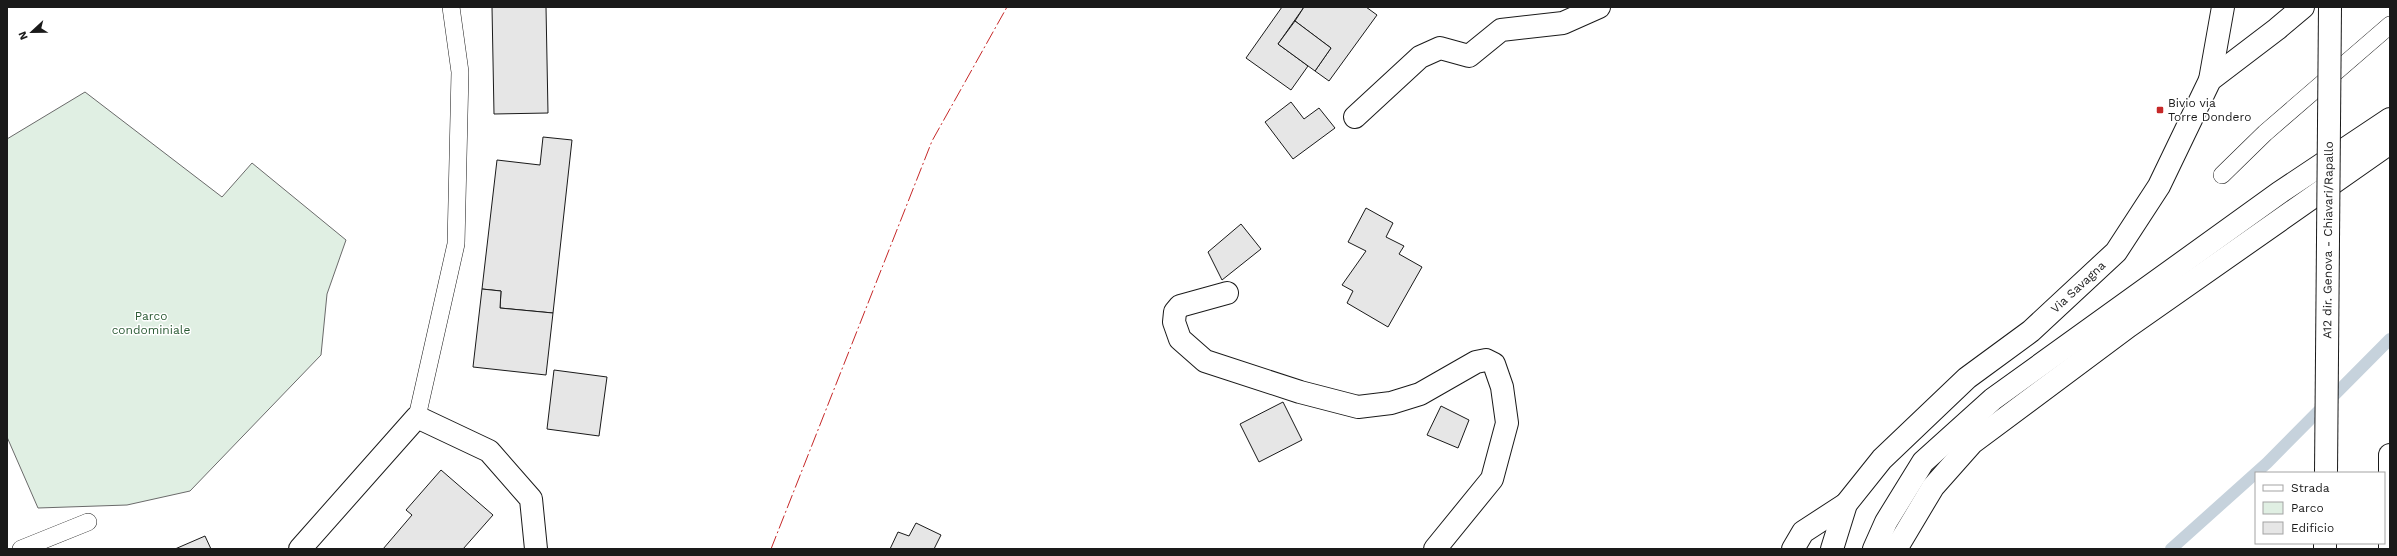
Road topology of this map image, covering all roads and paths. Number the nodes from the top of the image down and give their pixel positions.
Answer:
1 (452, 7) edge
2 (1598, 7) edge
3 (2223, 7) edge
4 (2302, 7) edge
5 (2330, 7) edge
6 (2390, 25) edge
7 (2210, 80) junction
8 (1355, 117) dead end
9 (2390, 119) edge
10 (2390, 143) edge
11 (2222, 175) dead end
12 (1227, 293) dead end
13 (417, 417) junction
14 (2390, 456) edge
15 (2326, 472) edge
16 (1846, 504) junction
17 (88, 522) dead end
18 (20, 549) edge
19 (300, 549) edge
20 (536, 549) edge
21 (1436, 549) edge
22 (1793, 549) edge
23 (1832, 549) edge
24 (1874, 549) edge
25 (1896, 549) edge
26 (2390, 549) edge

1 - 13 lane
2 - 8 main road
3 - 7 main road
4 - 7 main road, Via Savagna
5 - 15 main road, A12 dir. Genova - Chiavari/Rapallo, bridge
6 - 11 lane
7 - 16 main road, Via Savagna
9 - 24 main road
10 - 25 main road
12 - 21 main road
13 - 19 main road
13 - 20 main road
14 - 26 main road
16 - 22 main road
16 - 23 main road, Via Savagna
17 - 18 lane

